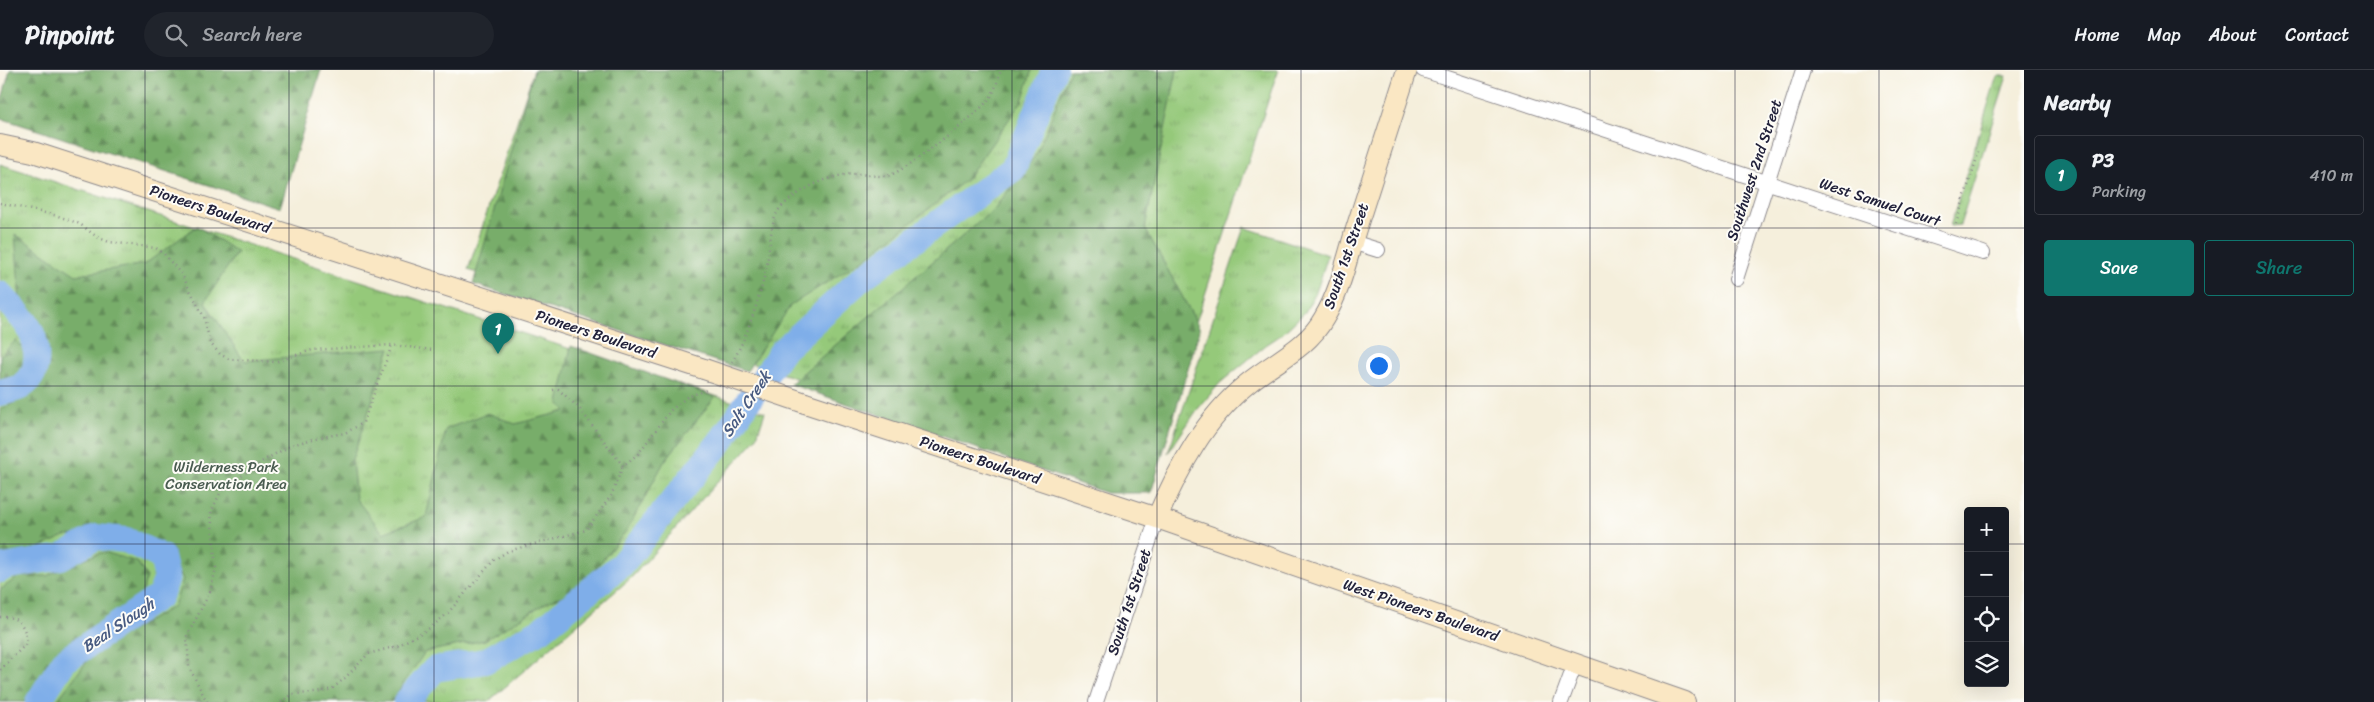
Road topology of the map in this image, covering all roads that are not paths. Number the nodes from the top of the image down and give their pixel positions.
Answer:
1 (1407, 70) edge
2 (1423, 70) edge
3 (1803, 70) edge
4 (0, 138) edge
5 (0, 145) edge
6 (33, 152) junction
7 (1766, 182) junction
8 (1352, 242) junction
9 (1378, 250) dead end
10 (1983, 253) dead end
11 (1736, 279) dead end
12 (1157, 518) junction
13 (1575, 664) junction
14 (1096, 702) edge
15 (1561, 702) edge
16 (1685, 702) edge

1 - 8 main road, South 1st Street
2 - 7 street, West Samuel Court
3 - 7 street, Southwest 2nd Street
4 - 6 main road, Pioneers Boulevard
5 - 6 main road, Pioneers Boulevard
6 - 12 main road, Pioneers Boulevard, bridge
7 - 10 street, West Samuel Court
7 - 11 street, Southwest 2nd Street
8 - 9 street
8 - 12 main road, South 1st Street
12 - 13 main road, West Pioneers Boulevard
12 - 14 street, South 1st Street
13 - 15 street
13 - 16 main road, West Pioneers Boulevard

